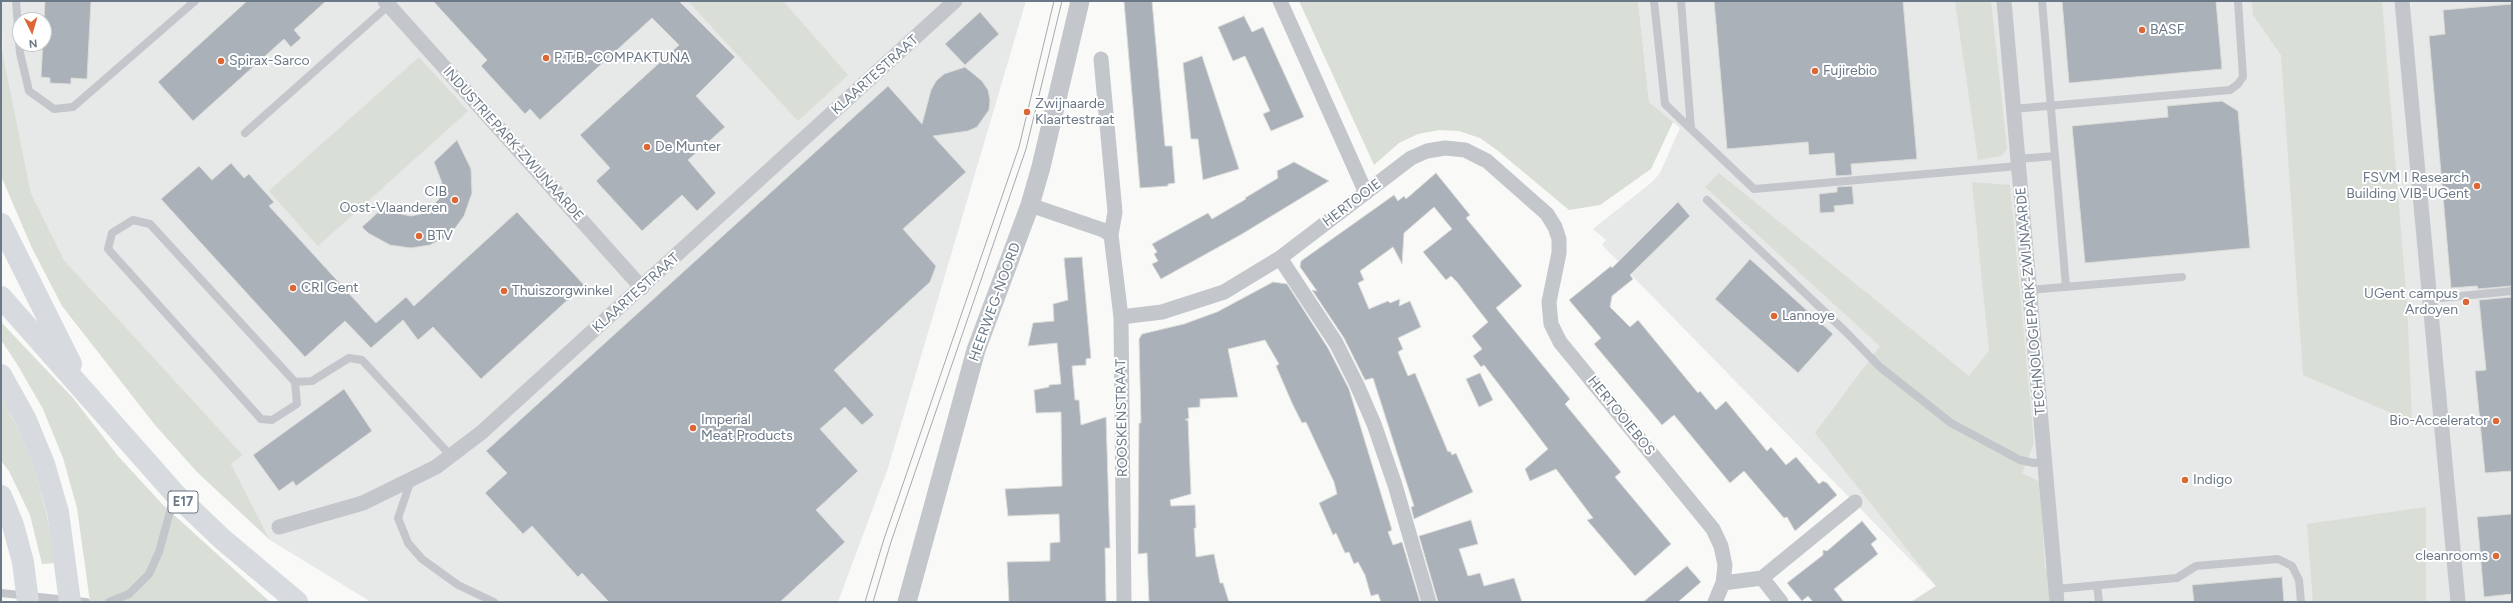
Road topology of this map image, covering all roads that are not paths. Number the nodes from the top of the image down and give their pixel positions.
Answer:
1 (16, 1) edge
2 (195, 1) edge
3 (956, 1) edge
4 (1080, 1) edge
5 (1280, 1) edge
6 (1654, 1) edge
7 (1681, 1) edge
8 (2004, 1) edge
9 (2042, 1) edge
10 (2238, 1) edge
11 (2402, 1) edge
12 (387, 3) edge
13 (1102, 59) dead end
14 (2050, 106) junction
15 (2013, 109) junction
16 (1691, 129) junction
17 (245, 133) dead end
18 (2055, 156) junction
19 (2018, 163) junction
20 (1366, 193) junction
21 (1707, 200) dead end
22 (1030, 205) junction
23 (1, 224) edge
24 (1111, 235) junction
25 (1559, 239) joint
26 (1280, 258) junction
27 (2182, 277) dead end
28 (2066, 287) junction
29 (642, 288) junction
30 (2029, 290) junction
31 (2512, 291) edge
32 (1, 297) edge
33 (2430, 299) junction
34 (1121, 318) junction
35 (1, 375) edge
36 (295, 382) junction
37 (83, 389) junction
38 (451, 456) junction
39 (2045, 462) junction
40 (411, 479) junction
41 (174, 494) junction
42 (1, 496) edge
43 (1856, 502) dead end
44 (279, 526) dead end
45 (1762, 578) junction
46 (1723, 583) junction
47 (2097, 585) junction
48 (1, 594) edge
49 (2057, 596) edge
50 (28, 602) edge
51 (70, 602) edge
52 (86, 602) edge
53 (109, 602) edge
54 (297, 602) edge
55 (494, 602) edge
56 (907, 602) edge
57 (1124, 602) edge
58 (1429, 602) edge
59 (1715, 602) edge
60 (1781, 602) edge
61 (2099, 602) edge
62 (2301, 602) edge
63 (2458, 602) edge

1 - 2 lane
3 - 29 street, KLAARTESTRAAT
4 - 22 street, HEERWEG-NOORD
5 - 20 street
6 - 16 lane
7 - 16 lane
8 - 15 street, TECHNOLOGIEPARK-ZWIJNAARDE
9 - 14 lane
10 - 14 lane
11 - 33 street
12 - 17 lane
12 - 29 street, INDUSTRIEPARK-ZWIJNAARDE
13 - 24 street, ROOSKENSTRAAT
14 - 15 lane
14 - 18 lane
15 - 19 street, TECHNOLOGIEPARK-ZWIJNAARDE
16 - 19 lane
18 - 19 lane
18 - 28 lane
19 - 30 street, TECHNOLOGIEPARK-ZWIJNAARDE
20 - 25 street, HERTOOIE
20 - 26 street, HERTOOIE
21 - 39 lane
22 - 24 street
22 - 56 street, HEERWEG-NOORD
23 - 37 highway
24 - 34 street, ROOSKENSTRAAT
25 - 46 street, HERTOOIEBOS
26 - 34 street, HERTOOIE
26 - 58 street
27 - 28 lane
28 - 30 lane
29 - 38 street, KLAARTESTRAAT
30 - 39 street, TECHNOLOGIEPARK-ZWIJNAARDE
31 - 33 lane
32 - 37 highway, E17
33 - 63 street
34 - 57 street, ROOSKENSTRAAT
35 - 51 highway
36 - 36 lane
36 - 38 lane
37 - 41 highway, E17
38 - 40 street, KLAARTESTRAAT
39 - 49 street, TECHNOLOGIEPARK-ZWIJNAARDE
40 - 44 street, KLAARTESTRAAT
40 - 55 lane
41 - 53 lane
41 - 54 highway, E17
42 - 50 highway
43 - 45 street
45 - 46 street
45 - 60 street
46 - 59 street, HERTOOIEBOS
47 - 49 lane
47 - 61 lane
47 - 62 lane
48 - 52 lane

